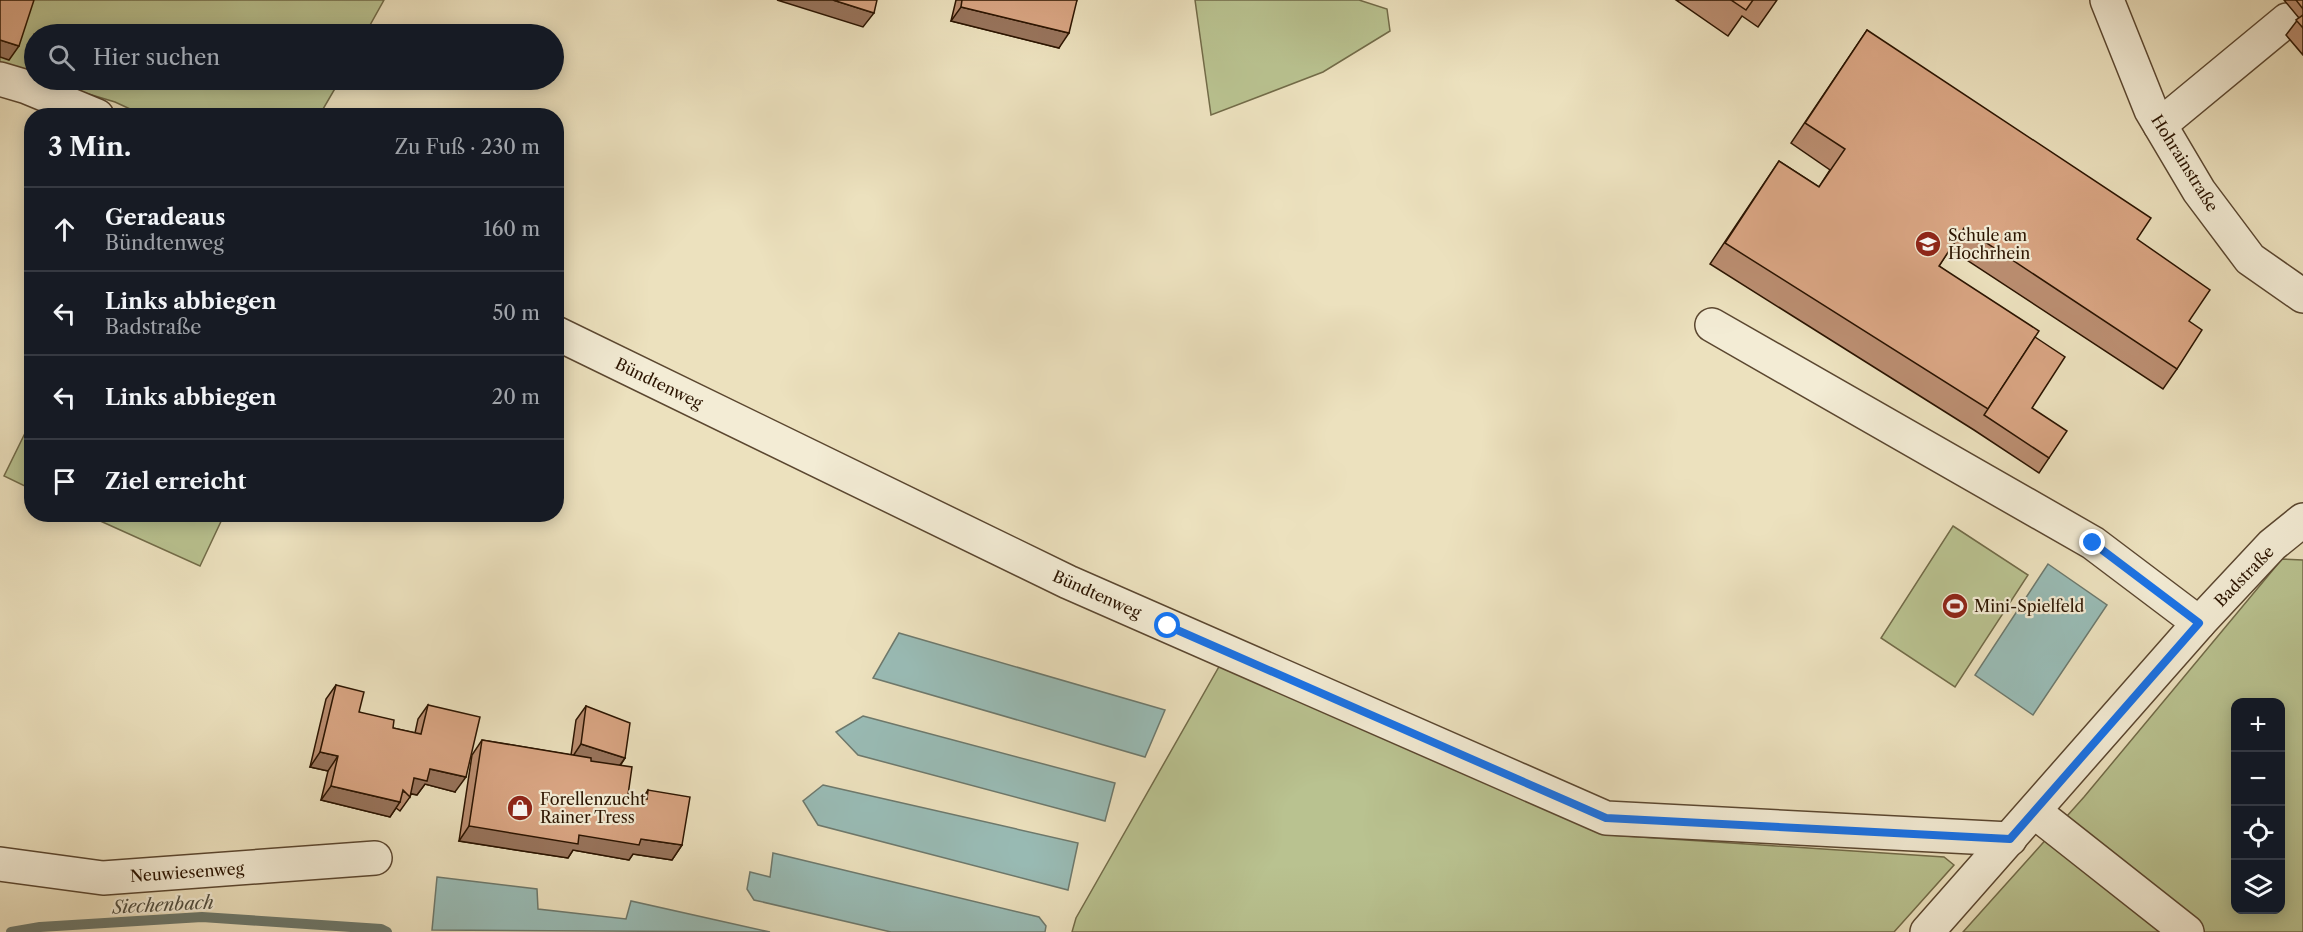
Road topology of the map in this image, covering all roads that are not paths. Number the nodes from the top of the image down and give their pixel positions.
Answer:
1 (2119, 6) edge
2 (2282, 13) dead end
3 (0, 79) edge
4 (24, 86) edge
5 (34, 90) edge
6 (78, 108) edge
7 (2156, 117) junction
8 (2303, 296) edge
9 (1712, 325) dead end
10 (564, 337) edge
11 (2303, 520) edge
12 (2199, 623) junction
13 (2035, 812) junction
14 (2010, 839) junction
15 (375, 858) dead end
16 (0, 864) edge
17 (1928, 932) edge
18 (2187, 932) edge

1 - 7 street, Hohrainstraße
2 - 7 street
3 - 4 street
5 - 6 street
7 - 8 street, Hohrainstraße
9 - 12 street
10 - 14 street, Bündtenweg
11 - 12 street, Badstraße
12 - 13 street, Badstraße
13 - 14 street, Badstraße
13 - 18 street
14 - 17 street, Badstraße
15 - 16 street, Neuwiesenweg

